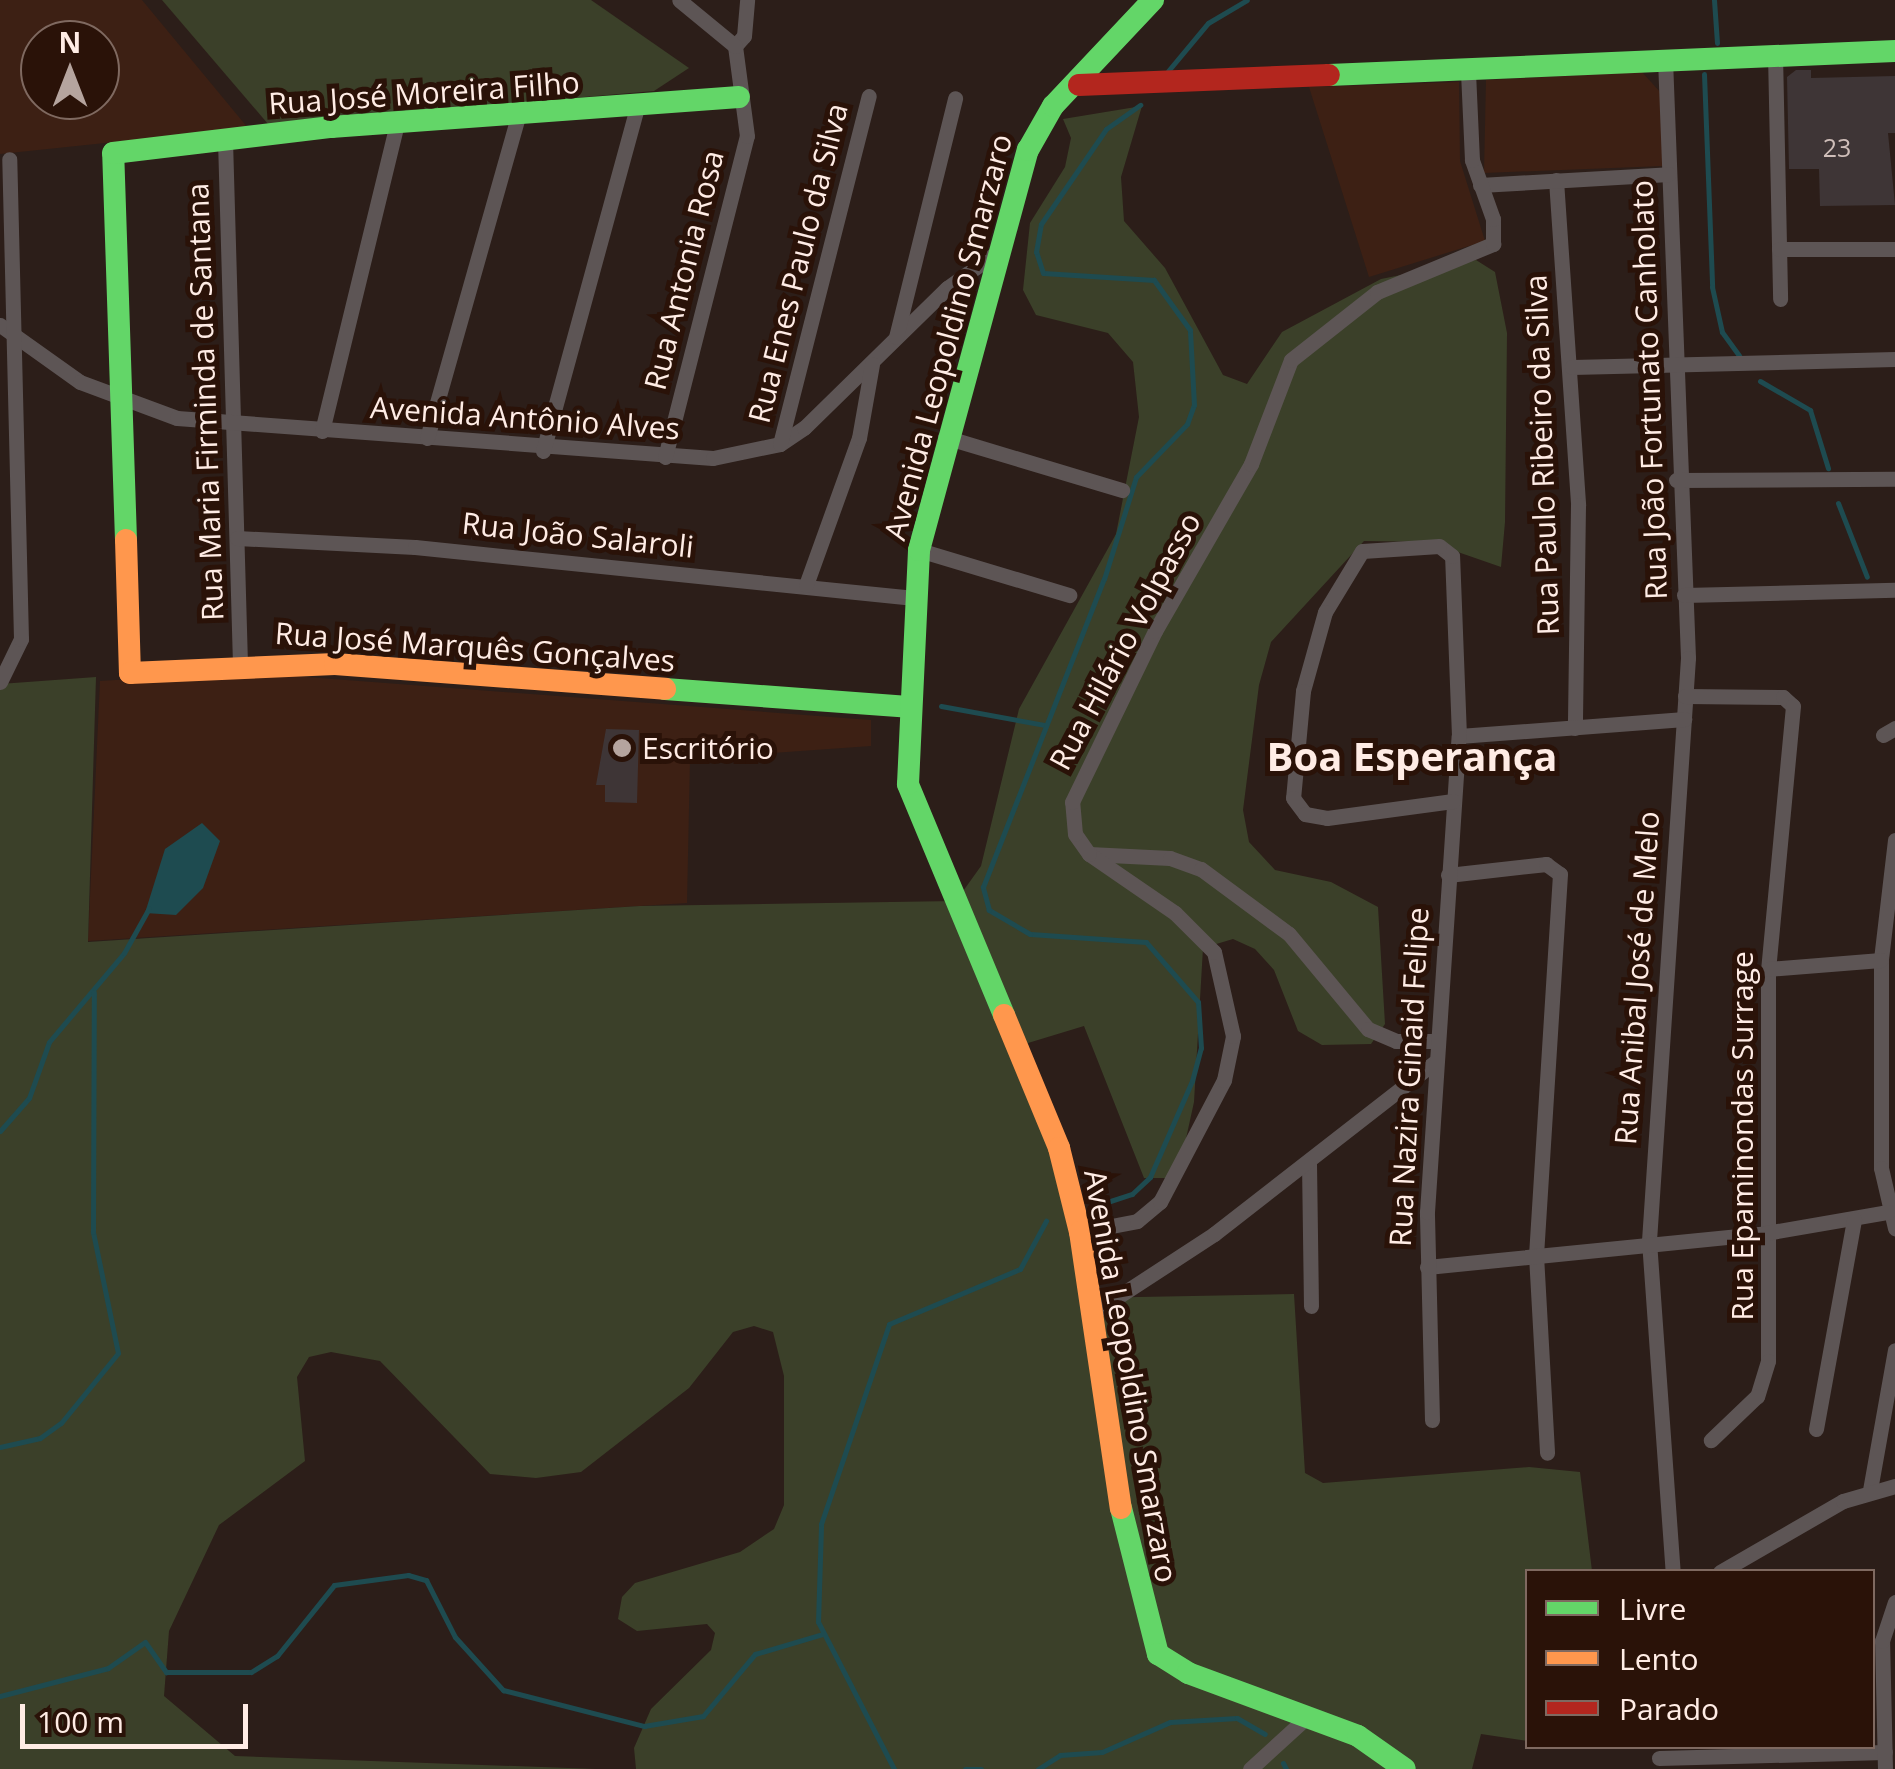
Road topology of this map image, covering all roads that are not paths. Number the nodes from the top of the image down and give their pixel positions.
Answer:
1 (679, 0) edge
2 (747, 0) edge
3 (1153, 0) edge
4 (735, 46) junction
5 (1895, 51) edge
6 (1775, 54) junction
7 (1665, 59) junction
8 (1468, 71) junction
9 (1079, 85) junction
10 (869, 96) dead end
11 (739, 97) junction
12 (955, 98) dead end
13 (637, 108) junction
14 (518, 116) junction
15 (397, 123) junction
16 (224, 140) junction
17 (9, 159) dead end
18 (1669, 174) junction
19 (1556, 180) junction
20 (1480, 185) junction
21 (1779, 249) junction
22 (1895, 249) edge
23 (996, 253) junction
24 (1780, 299) dead end
25 (0, 325) edge
26 (896, 337) junction
27 (17, 338) junction
28 (1895, 359) edge
29 (873, 360) junction
30 (1572, 368) junction
31 (1675, 368) junction
32 (124, 402) junction
33 (235, 426) junction
34 (322, 431) junction
35 (427, 438) junction
36 (945, 438) junction
37 (780, 444) junction
38 (543, 450) junction
39 (665, 457) junction
40 (1895, 479) edge
41 (1676, 480) junction
42 (1122, 490) dead end
43 (237, 538) junction
44 (919, 550) junction
45 (806, 586) junction
46 (1895, 590) edge
47 (1684, 594) junction
48 (1068, 595) dead end
49 (914, 598) junction
50 (240, 664) junction
51 (0, 682) edge
52 (1686, 696) junction
53 (908, 707) junction
54 (1684, 718) junction
55 (1575, 728) junction
56 (1459, 736) junction
57 (1453, 802) junction
58 (1893, 847) edge
59 (1088, 854) junction
60 (1448, 874) junction
61 (1881, 960) junction
62 (1768, 968) junction
63 (1436, 1042) junction
64 (1434, 1063) junction
65 (1309, 1163) junction
66 (1854, 1219) junction
67 (1891, 1220) edge
68 (1080, 1232) junction
69 (1766, 1233) junction
70 (1649, 1241) junction
71 (1536, 1255) junction
72 (1428, 1267) junction
73 (1311, 1306) dead end
74 (1092, 1314) junction
75 (1895, 1350) edge
76 (1432, 1420) dead end
77 (1816, 1429) dead end
78 (1710, 1440) dead end
79 (1546, 1453) dead end
80 (1895, 1486) edge
81 (1870, 1490) junction
82 (1673, 1569) edge
83 (1725, 1569) edge
84 (1895, 1602) edge
85 (1877, 1664) edge
86 (1308, 1716) junction
87 (1659, 1758) dead end
88 (1885, 1760) edge
89 (1250, 1769) edge
90 (1404, 1769) edge

1 - 4 street
2 - 4 street, Rua Antonia Rosa
3 - 9 street, Avenida Leopoldino Smarzaro
4 - 11 street, Rua Antonia Rosa
5 - 6 street
6 - 7 street
6 - 21 street
7 - 8 street
7 - 18 street, Rua João Fortunato Canholato
8 - 9 street
8 - 20 street, Rua Hilário Volpasso
9 - 23 street, Avenida Leopoldino Smarzaro
10 - 37 street, Rua Enes Paulo da Silva
11 - 13 street, Rua José Moreira Filho
11 - 39 street, Rua Antonia Rosa
12 - 26 street
13 - 14 street, Rua José Moreira Filho
13 - 38 street
14 - 15 street, Rua José Moreira Filho
14 - 35 street
15 - 16 street, Rua José Moreira Filho
15 - 34 street
16 - 32 street, Rua José Moreira Filho
16 - 33 street, Rua Maria Firminda de Santana
17 - 27 street
18 - 19 street
18 - 31 street, Rua João Fortunato Canholato
19 - 20 street
19 - 30 street, Rua Paulo Ribeiro da Silva
20 - 59 street, Rua Hilário Volpasso
21 - 22 street
21 - 24 street
23 - 26 street, Avenida Antônio Alves
23 - 36 street, Avenida Leopoldino Smarzaro
25 - 27 street, Avenida Antônio Alves
26 - 29 street, Avenida Antônio Alves
27 - 32 street, Avenida Antônio Alves
27 - 51 street
28 - 31 street
29 - 37 street, Avenida Antônio Alves
29 - 45 street
30 - 31 street
30 - 55 street, Rua Paulo Ribeiro da Silva
31 - 41 street, Rua João Fortunato Canholato
32 - 33 street, Avenida Antônio Alves
32 - 50 street, Rua José Marquês Gonçalves
33 - 34 street, Avenida Antônio Alves
33 - 43 street, Rua Maria Firminda de Santana
34 - 35 street, Avenida Antônio Alves
35 - 38 street, Avenida Antônio Alves
36 - 42 street
36 - 44 street, Avenida Leopoldino Smarzaro
37 - 39 street, Avenida Antônio Alves
38 - 39 street, Avenida Antônio Alves
40 - 41 street
41 - 47 street, Rua João Fortunato Canholato
43 - 45 street, Rua João Salaroli
43 - 50 street, Rua Maria Firminda de Santana
44 - 48 street
44 - 49 street, Avenida Leopoldino Smarzaro
45 - 49 street, Rua João Salaroli
46 - 47 street
47 - 52 street, Rua João Fortunato Canholato
49 - 53 street, Avenida Leopoldino Smarzaro
50 - 53 street, Rua José Marquês Gonçalves
52 - 54 street, Rua João Fortunato Canholato
52 - 62 street, Rua Epaminondas Surrage
53 - 68 street, Avenida Leopoldino Smarzaro
54 - 55 street
54 - 70 street, Rua Anibal José de Melo
55 - 56 street
56 - 57 street, Rua Nazira Ginaid Felipe
56 - 57 street, Rua Nazira Ginaid Felipe
57 - 60 street, Rua Nazira Ginaid Felipe
58 - 61 street
59 - 63 street
59 - 68 street
60 - 63 street, Rua Nazira Ginaid Felipe
60 - 71 street
61 - 62 street
61 - 67 street
62 - 69 street, Rua Epaminondas Surrage
63 - 64 street, Rua Nazira Ginaid Felipe
64 - 65 street
64 - 72 street, Rua Nazira Ginaid Felipe
65 - 73 street
65 - 74 street
66 - 67 street
66 - 69 street
66 - 77 street
68 - 74 street, Avenida Leopoldino Smarzaro
69 - 70 street
69 - 78 street, Rua Epaminondas Surrage
70 - 71 street
70 - 82 street, Rua Anibal José de Melo
71 - 72 street
71 - 79 street
72 - 76 street, Rua Nazira Ginaid Felipe
74 - 86 street, Avenida Leopoldino Smarzaro
75 - 81 street
80 - 81 street
81 - 83 street
84 - 85 street
85 - 88 street
86 - 89 street
86 - 90 street
87 - 88 street

